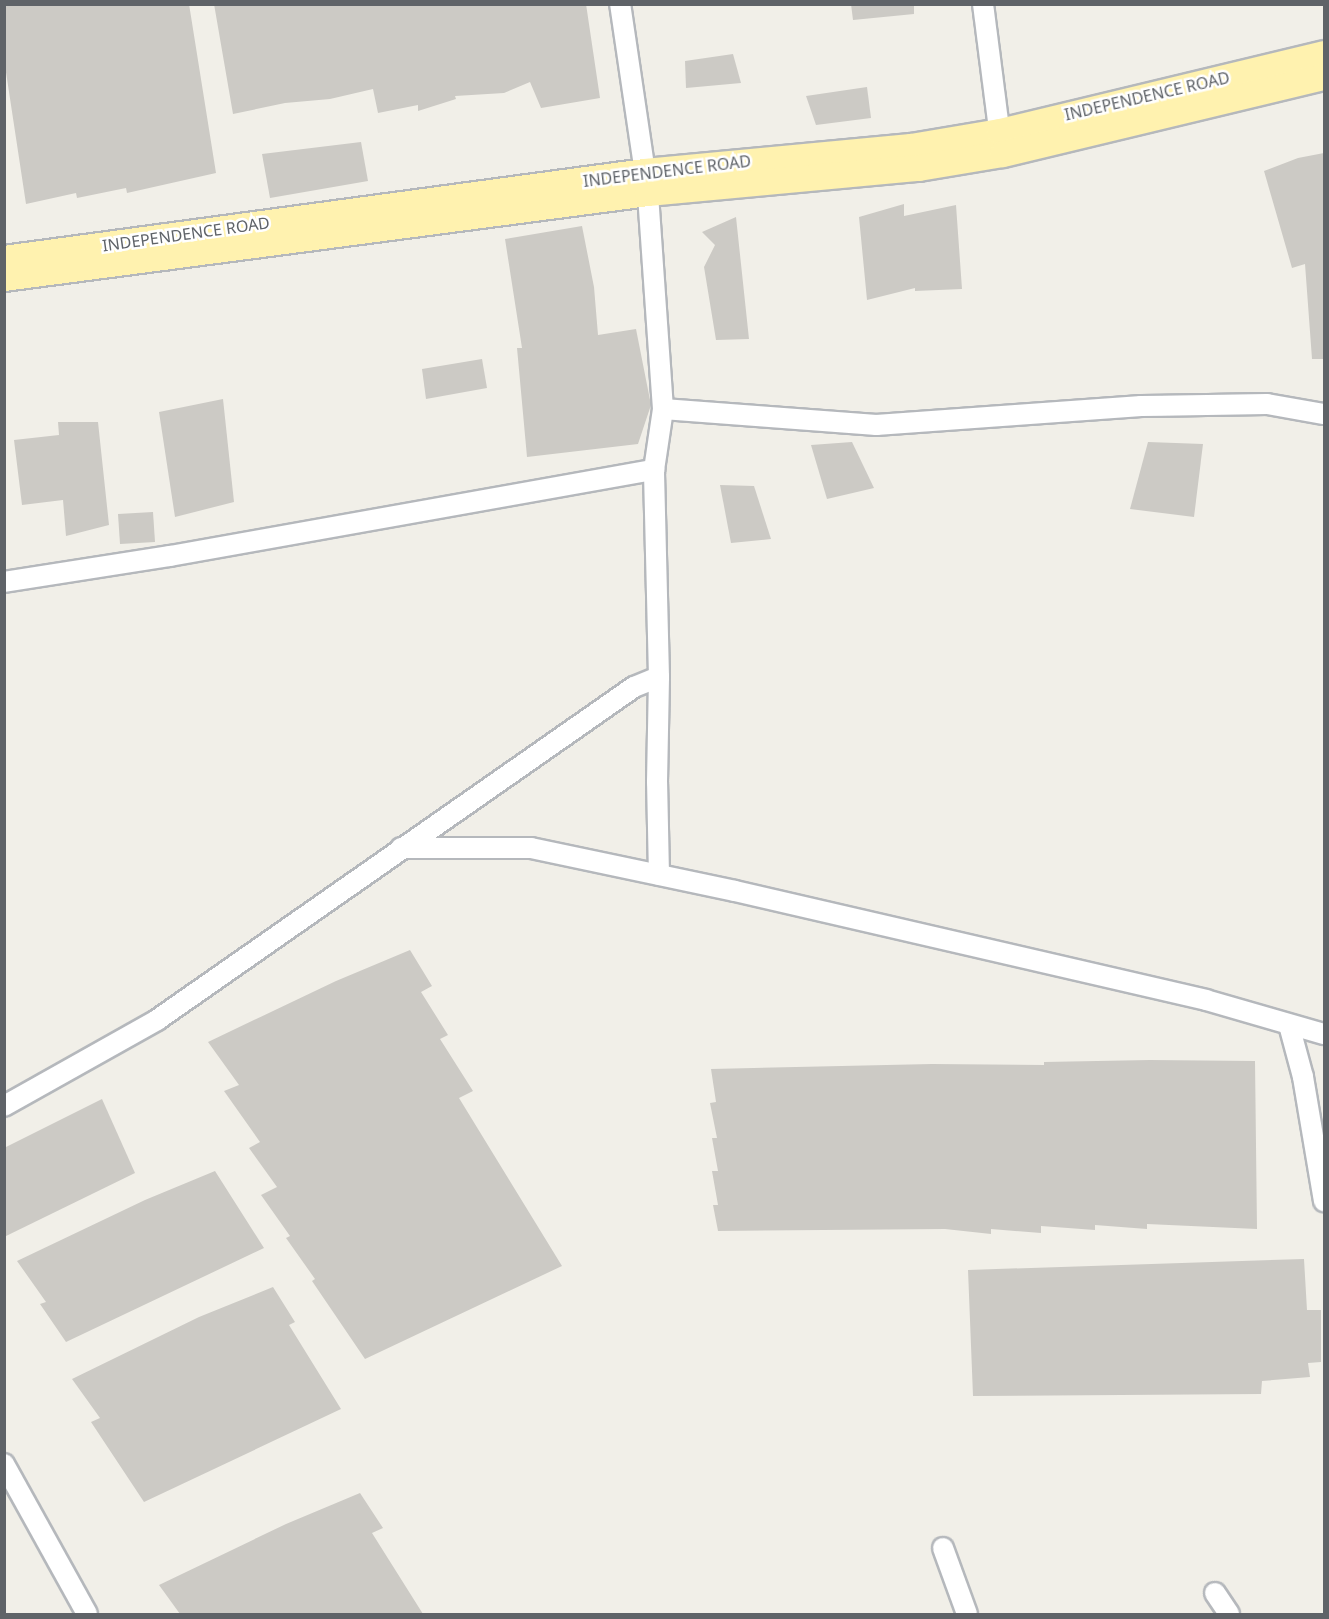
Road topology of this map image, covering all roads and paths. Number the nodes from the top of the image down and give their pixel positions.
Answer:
1 (620, 4) edge
2 (983, 4) edge
3 (1324, 54) edge
4 (1324, 77) edge
5 (1001, 143) junction
6 (647, 183) junction
7 (4, 259) edge
8 (4, 278) edge
9 (663, 409) junction
10 (1324, 414) edge
11 (654, 470) junction
12 (4, 582) edge
13 (659, 677) junction
14 (401, 848) junction
15 (659, 875) junction
16 (1290, 1025) junction
17 (1324, 1034) edge
18 (4, 1106) edge
19 (1324, 1202) edge
20 (4, 1464) edge
21 (943, 1548) dead end
22 (1215, 1593) dead end
23 (87, 1614) edge
24 (967, 1614) edge
25 (1229, 1614) edge

1 - 6 street
2 - 5 street
3 - 5 main road, INDEPENDENCE ROAD
4 - 5 main road, INDEPENDENCE ROAD
5 - 6 main road, INDEPENDENCE ROAD
6 - 7 main road, INDEPENDENCE ROAD
6 - 8 main road, INDEPENDENCE ROAD
6 - 9 street
9 - 10 street
9 - 11 street
11 - 12 street
11 - 13 street
13 - 14 street
13 - 15 street
14 - 15 street
14 - 18 street
15 - 16 street
16 - 17 street
16 - 19 street
20 - 23 street
21 - 24 street
22 - 25 street

